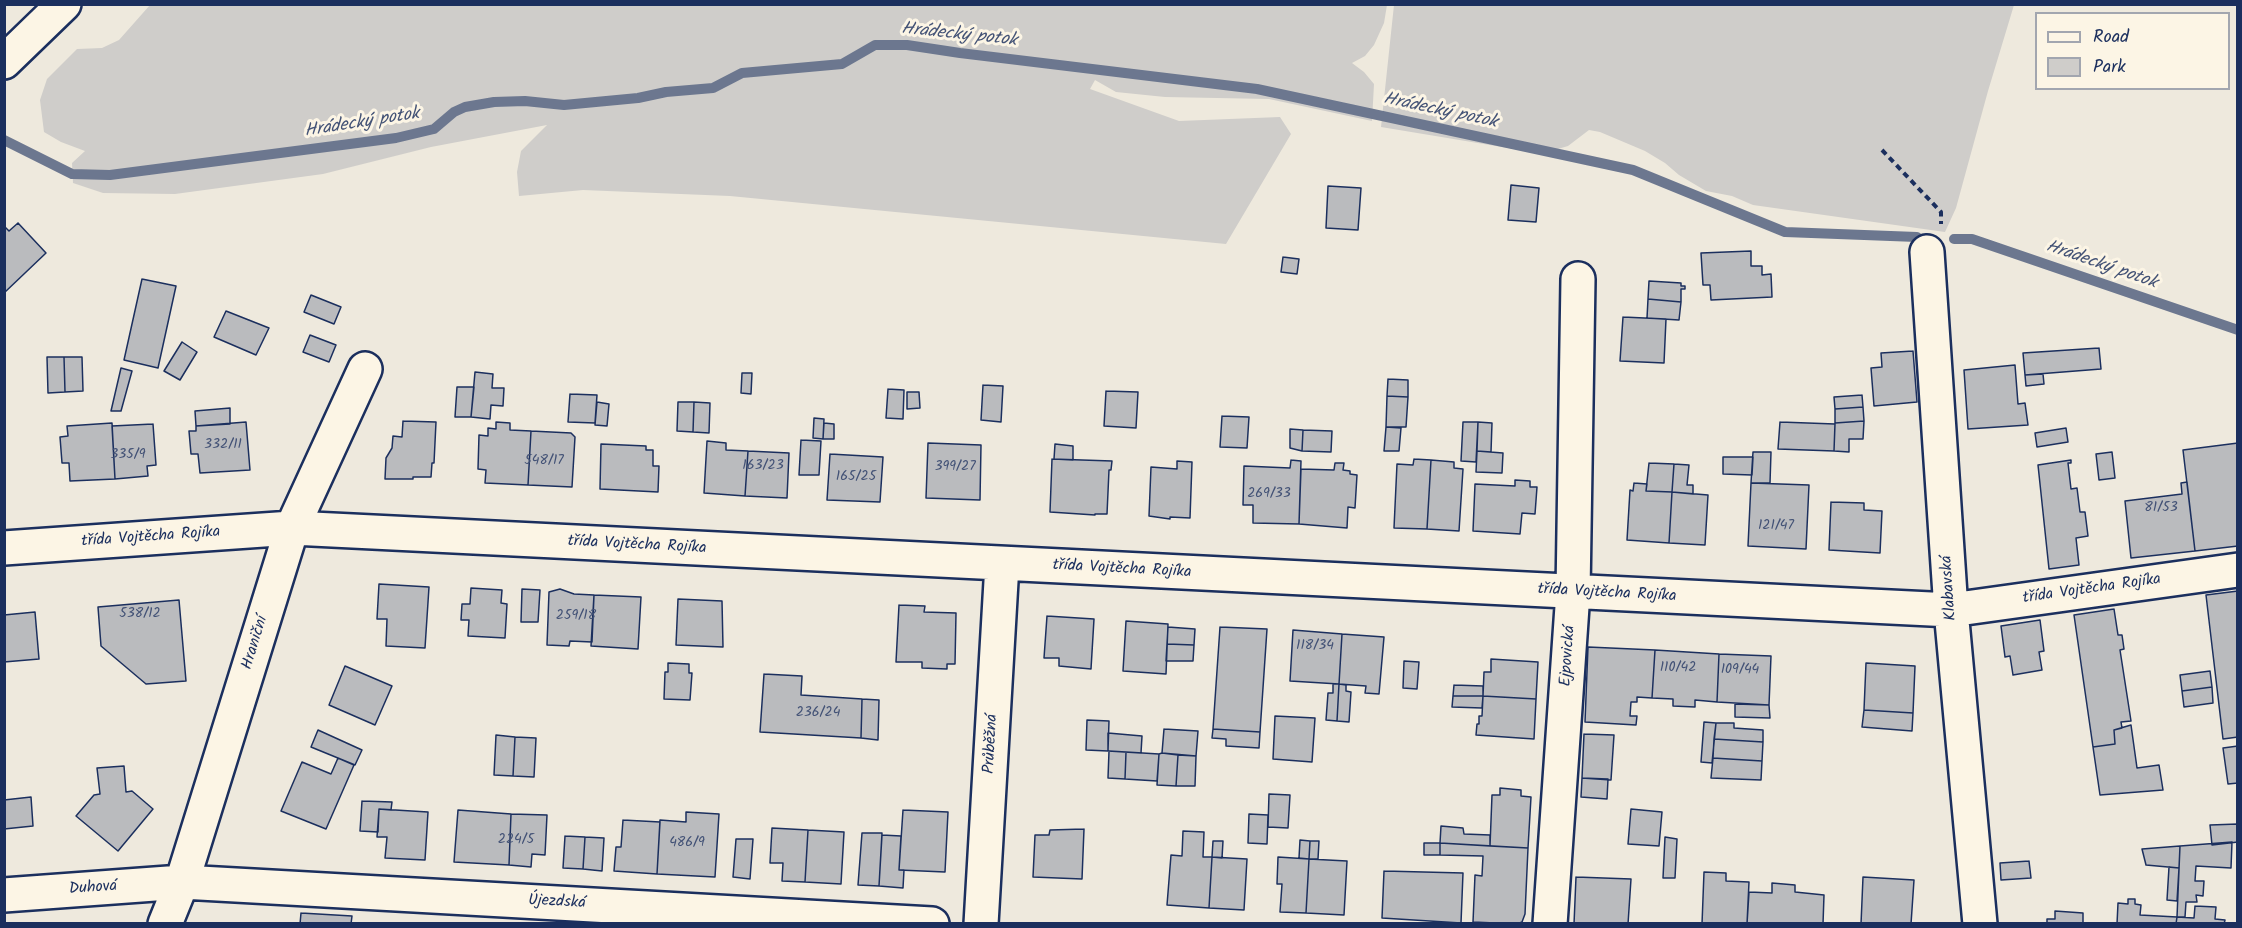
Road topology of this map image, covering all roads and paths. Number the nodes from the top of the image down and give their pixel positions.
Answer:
1 (64, 4) edge
2 (4, 62) edge
3 (1882, 150) dead end
4 (1927, 252) joint
5 (1578, 279) dead end
6 (365, 369) dead end
7 (292, 528) junction
8 (4, 548) edge
9 (1002, 564) junction
10 (2238, 570) edge
11 (1573, 592) junction
12 (1951, 610) junction
13 (182, 882) junction
14 (4, 895) edge
15 (165, 924) edge
16 (932, 924) edge
17 (981, 924) edge
18 (1550, 924) edge
19 (1980, 924) edge

1 - 2 street
3 - 4 path
4 - 12 street, Klabavská
5 - 11 street, Ejpovická
6 - 7 street, Hraniční
7 - 8 street, třída Vojtěcha Rojíka
7 - 9 street, třída Vojtěcha Rojíka
7 - 13 street, Hraniční
9 - 11 street, třída Vojtěcha Rojíka
9 - 17 street, Průběžná
10 - 12 street, třída Vojtěcha Rojíka
11 - 12 street, třída Vojtěcha Rojíka
11 - 18 street, Ejpovická
12 - 19 street, Klabavská
13 - 14 street, Duhová
13 - 15 street, Hraniční
13 - 16 street, Újezdská

